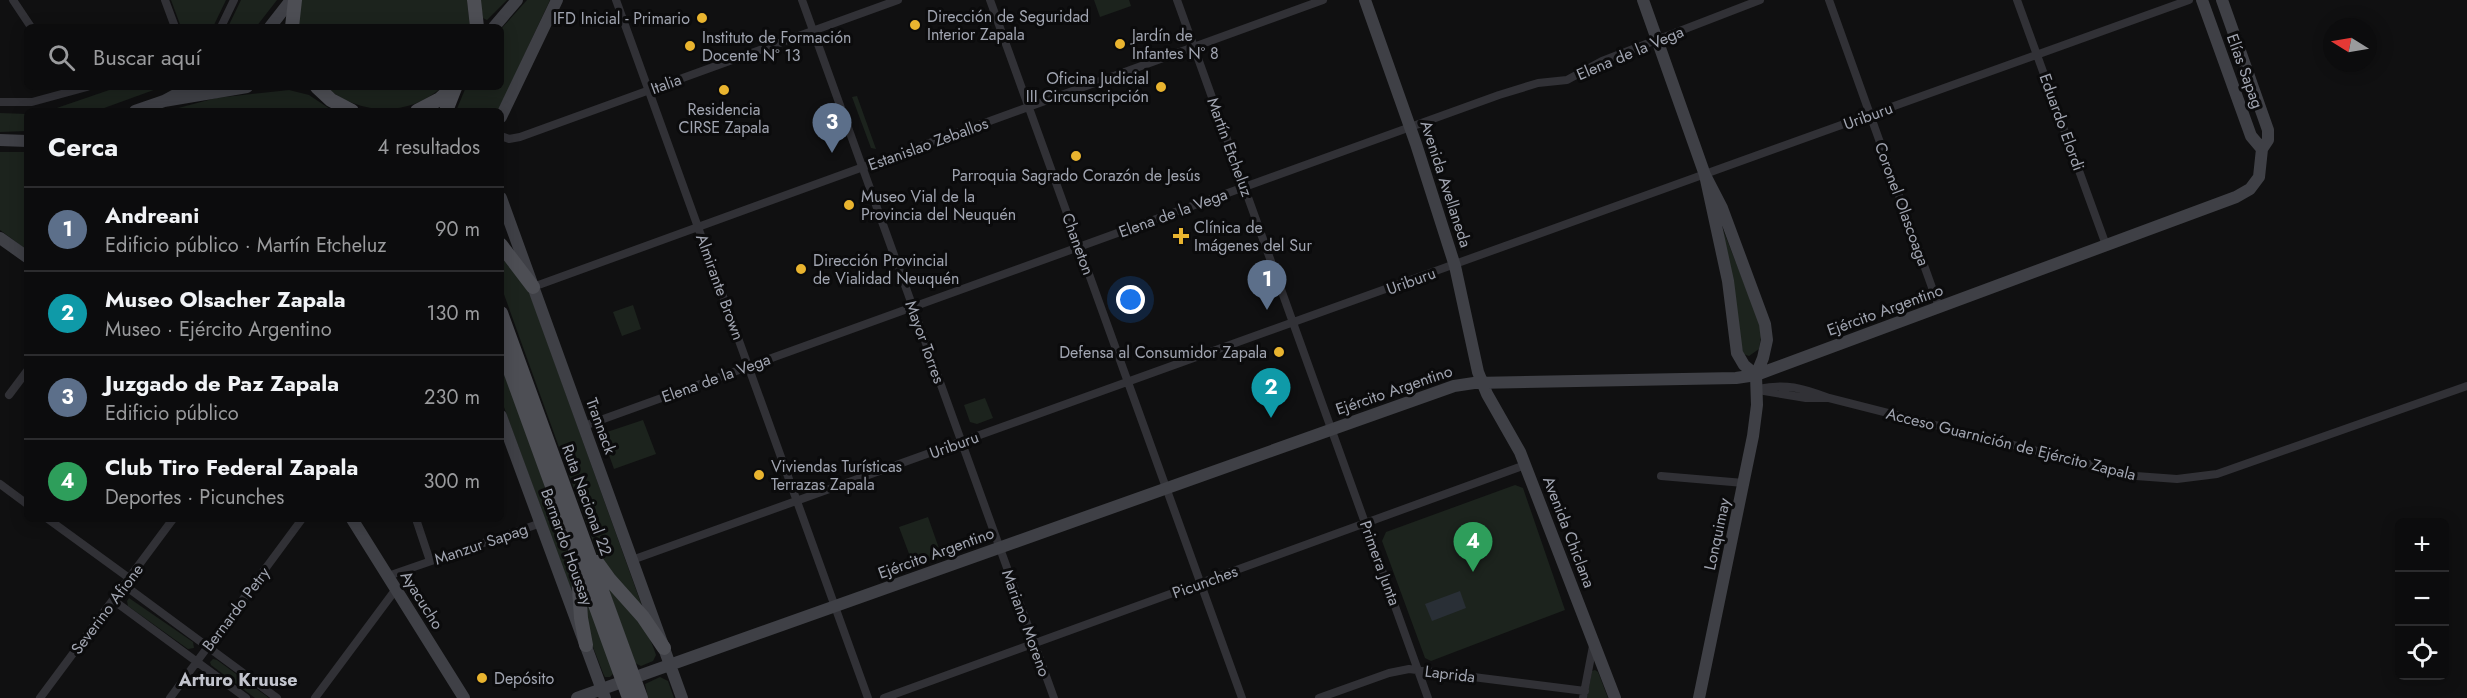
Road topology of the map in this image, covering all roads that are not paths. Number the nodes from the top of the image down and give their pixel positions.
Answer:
1 (14, 0) edge
2 (165, 0) edge
3 (234, 0) edge
4 (293, 0) edge
5 (474, 0) edge
6 (516, 0) edge
7 (557, 0) edge
8 (616, 0) edge
9 (802, 0) edge
10 (898, 0) edge
11 (990, 0) edge
12 (1177, 0) edge
13 (1323, 0) edge
14 (1365, 0) edge
15 (1643, 0) edge
16 (1760, 0) edge
17 (1829, 0) edge
18 (2017, 0) edge
19 (2189, 0) edge
20 (2202, 0) edge
21 (2222, 0) edge
22 (29, 24) edge
23 (174, 24) edge
24 (222, 24) edge
25 (273, 24) edge
26 (292, 24) edge
27 (477, 24) edge
28 (496, 24) edge
29 (813, 31) junction
30 (1658, 40) junction
31 (1194, 47) junction
32 (2037, 55) junction
33 (68, 90) edge
34 (184, 90) edge
35 (229, 90) edge
36 (318, 90) edge
37 (450, 90) edge
38 (453, 90) edge
39 (649, 91) junction
40 (164, 101) junction
41 (0, 102) edge
42 (1029, 107) junction
43 (144, 108) edge
44 (345, 108) edge
45 (423, 108) edge
46 (447, 108) edge
47 (504, 111) edge
48 (1870, 116) junction
49 (1410, 127) junction
50 (504, 137) edge
51 (0, 140) edge
52 (24, 141) edge
53 (2262, 149) junction
54 (863, 167) junction
55 (1705, 176) junction
56 (2255, 184) joint
57 (1244, 187) junction
58 (504, 206) edge
59 (698, 227) junction
60 (0, 238) edge
61 (2106, 245) junction
62 (1079, 246) junction
63 (504, 249) edge
64 (24, 255) edge
65 (1455, 266) junction
66 (533, 287) junction
67 (913, 307) junction
68 (1939, 307) junction
69 (504, 323) edge
70 (1293, 323) junction
71 (504, 354) edge
72 (748, 366) junction
73 (24, 375) edge
74 (1756, 375) junction
75 (1128, 382) junction
76 (1482, 383) junction
77 (2467, 386) edge
78 (1758, 389) junction
79 (9, 395) dead end
80 (504, 424) edge
81 (584, 426) junction
82 (1331, 429) junction
83 (961, 442) junction
84 (1525, 465) junction
85 (1660, 476) dead end
86 (1744, 483) junction
87 (0, 484) edge
88 (1166, 488) junction
89 (797, 501) junction
90 (24, 502) edge
91 (52, 522) edge
92 (171, 522) edge
93 (301, 522) edge
94 (354, 522) edge
95 (417, 522) edge
96 (541, 523) junction
97 (1365, 523) junction
98 (579, 543) junction
99 (999, 548) junction
100 (632, 560) junction
101 (430, 561) junction
102 (388, 576) junction
103 (127, 582) junction
104 (1200, 583) junction
105 (396, 589) junction
106 (113, 600) junction
107 (835, 607) junction
108 (1594, 643) junction
109 (1034, 644) junction
110 (586, 645) junction
111 (208, 647) junction
112 (664, 648) junction
113 (197, 662) junction
114 (671, 666) junction
115 (1418, 670) junction
116 (629, 680) junction
117 (603, 693) edge
118 (1584, 694) edge
119 (40, 698) edge
120 (170, 698) edge
121 (246, 698) edge
122 (277, 698) edge
123 (315, 698) edge
124 (464, 698) edge
125 (577, 698) edge
126 (629, 698) edge
127 (641, 698) edge
128 (682, 698) edge
129 (868, 698) edge
130 (884, 698) edge
131 (1054, 698) edge
132 (1242, 698) edge
133 (1319, 698) edge
134 (1428, 698) edge
135 (1615, 698) edge
136 (1700, 698) edge

1 - 22 street
2 - 23 street
3 - 24 street
4 - 25 main road
4 - 26 main road
5 - 27 main road
6 - 28 main road
7 - 47 main road
8 - 39 street, Almirante Brown
9 - 29 street, Mayor Torres
10 - 29 street, Italia
11 - 42 street, Chaneton
12 - 31 street, Martín Etcheluz
13 - 31 street, Estanislao Zeballos
14 - 49 main road, Avenida Avellaneda
15 - 30 main road
16 - 30 street, Elena de la Vega
17 - 48 street, Coronel Olascoaga
18 - 32 street, Eduardo Elordi
19 - 32 street, Uriburu
20 - 53 main road, Elías Sapag
21 - 53 main road, Elías Sapag
29 - 39 street, Italia
29 - 54 street, Mayor Torres
30 - 49 street, Elena de la Vega
30 - 55 main road
31 - 42 street, Estanislao Zeballos
31 - 57 street, Martín Etcheluz
32 - 48 street, Uriburu
32 - 61 street, Eduardo Elordi
33 - 41 street
34 - 40 main road
35 - 40 main road
36 - 44 main road
37 - 45 main road
38 - 46 main road
39 - 50 street, Italia
39 - 59 street, Almirante Brown
40 - 43 main road
42 - 54 street, Estanislao Zeballos
42 - 62 street, Chaneton
48 - 55 street, Uriburu
48 - 68 street, Coronel Olascoaga
49 - 57 street, Elena de la Vega
49 - 65 main road, Avenida Avellaneda
51 - 52 main road
53 - 56 main road, Elías Sapag
54 - 59 street, Estanislao Zeballos
54 - 67 street, Mayor Torres
55 - 65 street, Uriburu
55 - 74 main road
55 - 74 main road
56 - 61 main road, Ejército Argentino
57 - 62 street, Elena de la Vega
57 - 70 street, Martín Etcheluz
58 - 66 main road, Trannack
59 - 66 street, Estanislao Zeballos
59 - 72 street, Almirante Brown
60 - 64 main road
61 - 68 main road, Ejército Argentino
62 - 67 street, Elena de la Vega
62 - 75 street, Chaneton
63 - 66 main road
65 - 70 street, Uriburu
65 - 76 main road, Avenida Avellaneda
66 - 81 main road, Trannack
67 - 72 street, Elena de la Vega
67 - 83 street, Mayor Torres
68 - 74 main road, Ejército Argentino
69 - 98 main road, Ruta Nacional 22
70 - 75 street, Uriburu
70 - 82 street, Martín Etcheluz
71 - 98 main road, Ruta Nacional 22
72 - 81 street, Elena de la Vega
72 - 89 street, Almirante Brown
73 - 79 street
74 - 76 main road, Ejército Argentino
74 - 78 main road, Lonquimay
75 - 83 street, Uriburu
75 - 88 street, Chaneton
76 - 82 main road, Ejército Argentino
76 - 84 main road, Avenida Chiclana
77 - 78 street, Acceso Guarnición de Ejército Zapala
78 - 86 main road, Lonquimay
80 - 96 main road, Bernardo Houssay
81 - 100 main road, Trannack
82 - 88 main road, Ejército Argentino
82 - 97 street, Primera Junta
83 - 89 street, Uriburu
83 - 99 street, Mayor Torres
84 - 97 street, Picunches
84 - 108 main road, Avenida Chiclana
85 - 86 street
86 - 136 main road, Lonquimay
87 - 90 street
88 - 99 main road, Ejército Argentino
88 - 104 street, Chaneton
89 - 100 street, Uriburu
89 - 107 street, Almirante Brown
91 - 103 street
92 - 103 street, Severino Afione
93 - 111 street, Bernardo Petry
94 - 102 main road, Ayacucho
95 - 101 street
96 - 101 street, Manzur Sapag
96 - 110 main road, Bernardo Houssay
97 - 104 street, Picunches
97 - 115 street, Primera Junta
98 - 110 main road
98 - 112 main road
98 - 116 main road, Ruta Nacional 22
99 - 107 main road, Ejército Argentino
99 - 109 street, Mariano Moreno
100 - 112 main road, Trannack
101 - 102 street, Manzur Sapag
102 - 105 main road, Ayacucho
103 - 106 street, Severino Afione
103 - 111 street
104 - 109 street, Picunches
104 - 132 street, Chaneton
105 - 123 street
105 - 124 main road, Ayacucho
106 - 113 street
106 - 119 street, Severino Afione
107 - 114 main road, Ejército Argentino
107 - 129 street, Almirante Brown
108 - 118 street
108 - 135 main road, Avenida Chiclana
109 - 130 street, Picunches
109 - 131 street, Mariano Moreno
110 - 117 main road, Bernardo Houssay
111 - 113 street, Bernardo Petry
111 - 122 street
112 - 114 main road, Trannack
113 - 120 street, Bernardo Petry
113 - 121 street
114 - 116 main road, Ejército Argentino
114 - 128 main road, Trannack
115 - 118 street, Laprida
115 - 133 street, Laprida
115 - 134 street, Primera Junta
116 - 117 main road, Ejército Argentino
116 - 126 main road, Ruta Nacional 22
116 - 127 main road, Ruta Nacional 22
117 - 125 main road, Ejército Argentino

